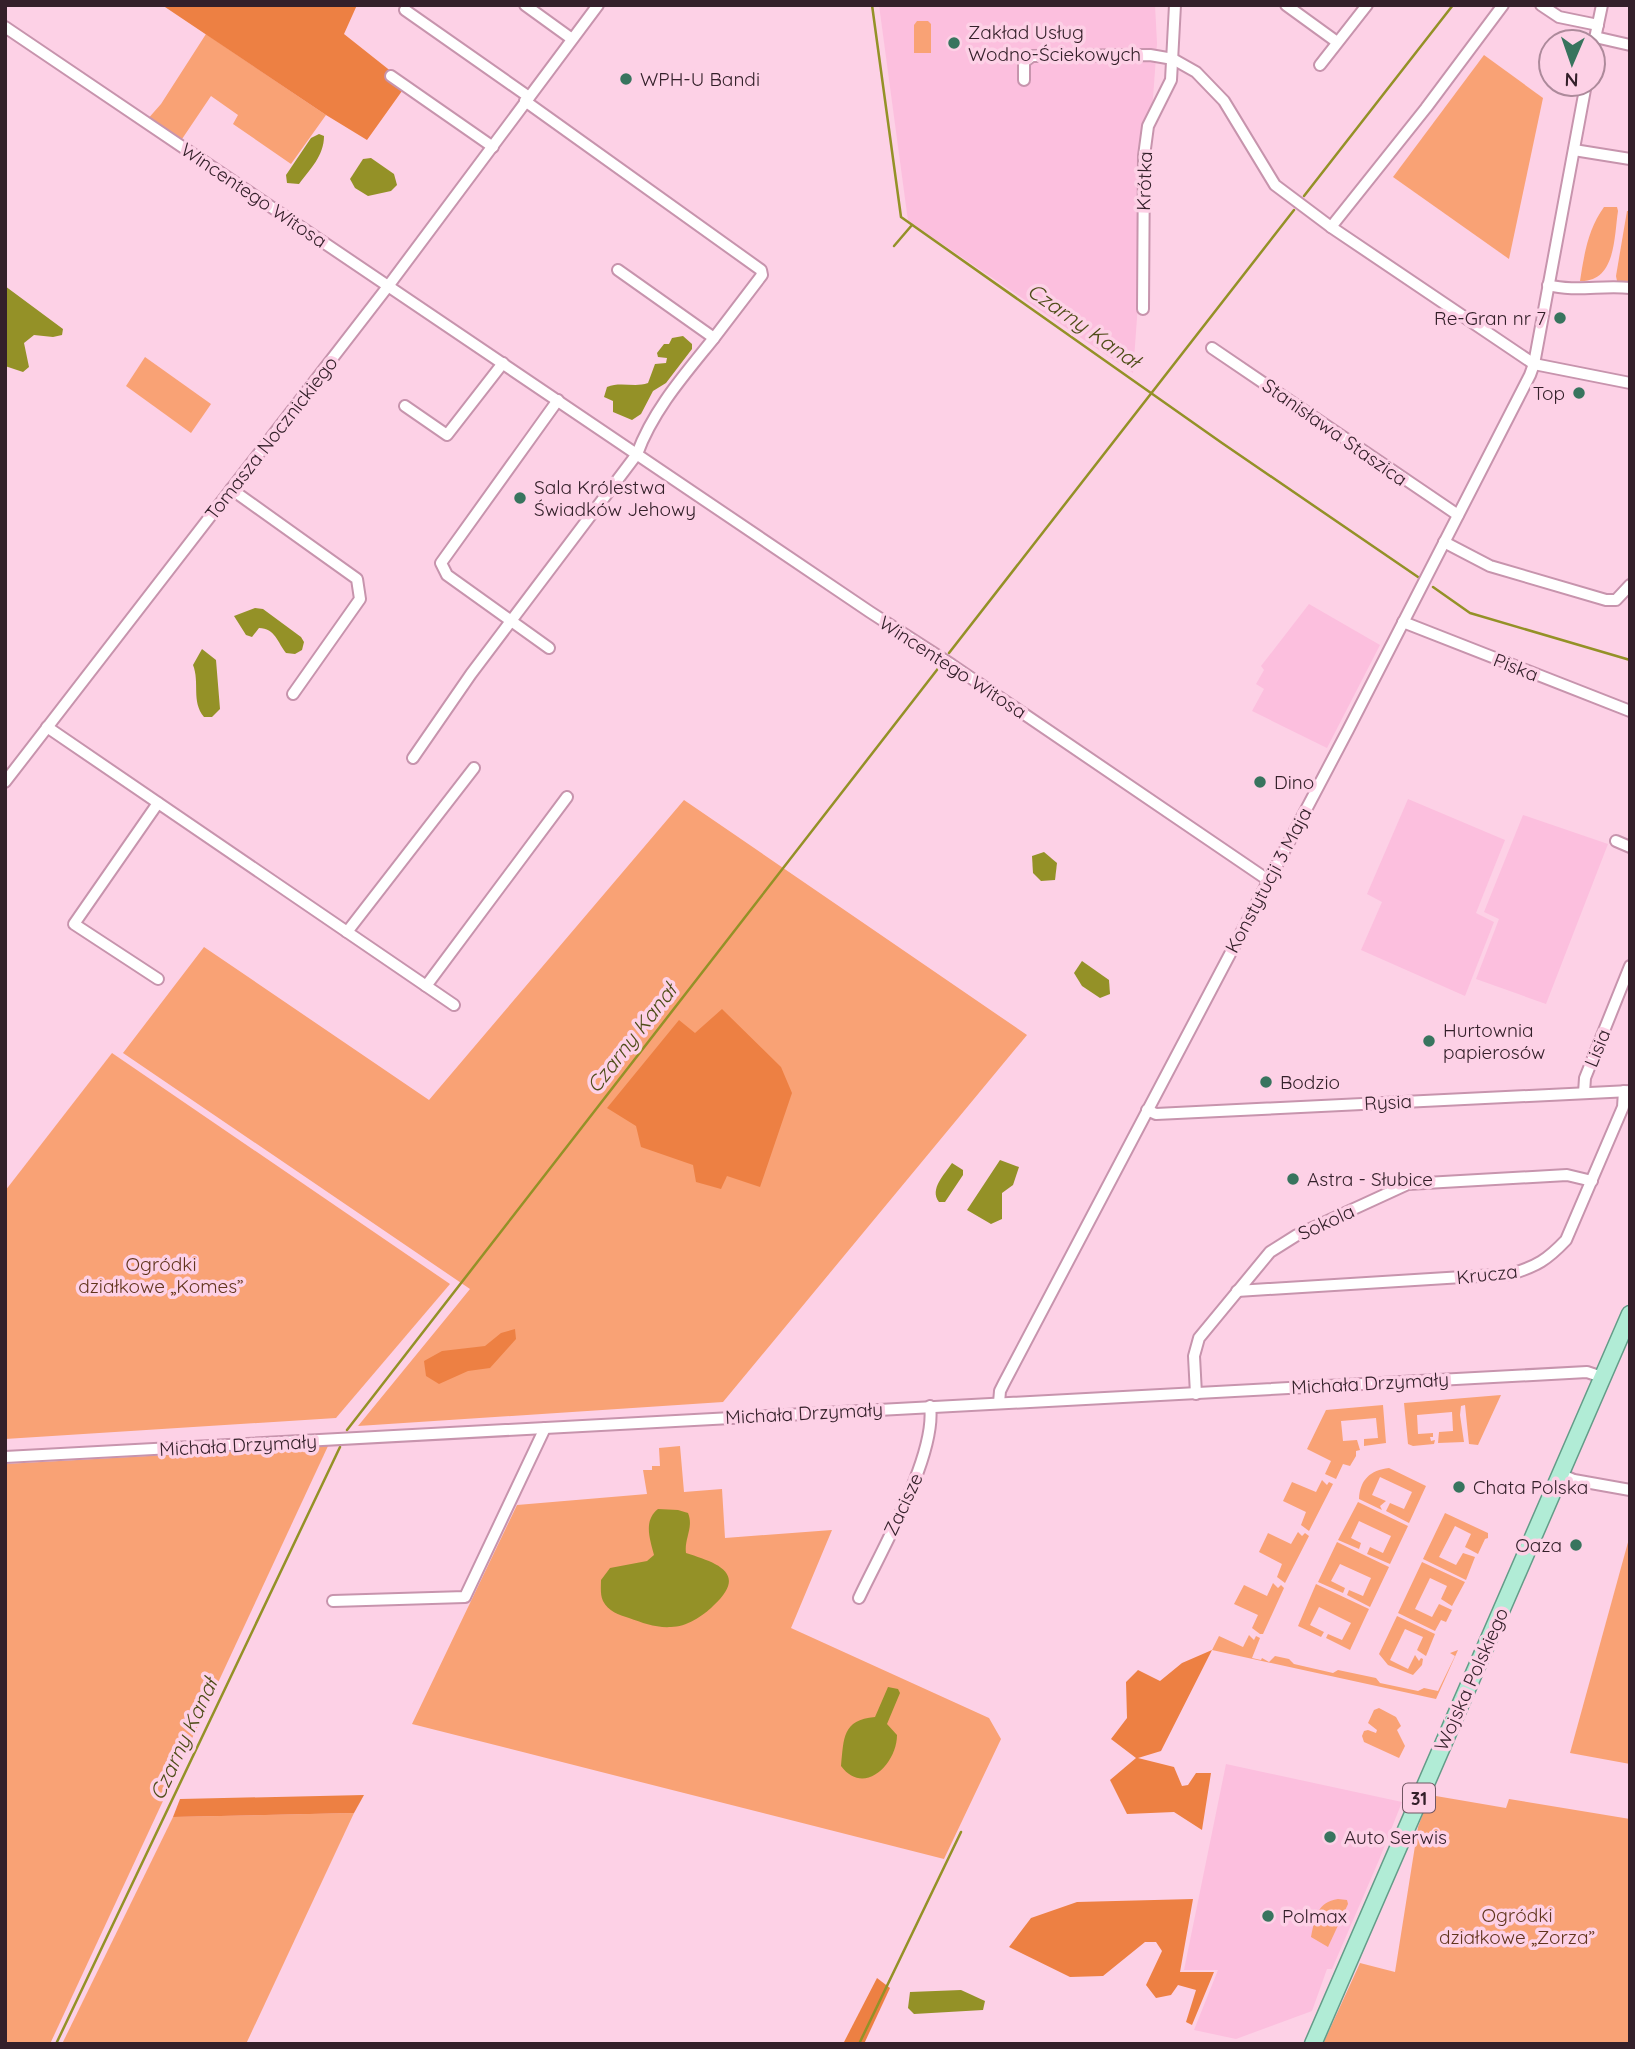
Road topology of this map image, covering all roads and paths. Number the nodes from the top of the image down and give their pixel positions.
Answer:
1 (524, 5) edge
2 (598, 5) edge
3 (1175, 5) edge
4 (1286, 5) edge
5 (1367, 5) edge
6 (1503, 5) edge
7 (1541, 5) edge
8 (1602, 5) edge
9 (405, 10) dead end
10 (1598, 25) junction
11 (5, 27) edge
12 (1597, 28) edge
13 (572, 39) junction
14 (1337, 42) junction
15 (1607, 44) edge
16 (1630, 45) edge
17 (1173, 59) junction
18 (1320, 65) dead end
19 (391, 76) dead end
20 (1024, 80) dead end
21 (1583, 98) edge
22 (527, 99) junction
23 (493, 147) junction
24 (1574, 150) junction
25 (1630, 159) edge
26 (1331, 227) junction
27 (618, 270) dead end
28 (388, 285) junction
29 (1548, 285) junction
30 (1630, 288) edge
31 (1143, 309) dead end
32 (714, 338) junction
33 (1212, 348) dead end
34 (503, 363) junction
35 (1534, 364) junction
36 (1630, 383) edge
37 (558, 400) junction
38 (405, 406) dead end
39 (637, 454) junction
40 (232, 489) junction
41 (1458, 515) junction
42 (1444, 542) junction
43 (1630, 585) edge
44 (510, 621) junction
45 (1403, 622) junction
46 (549, 648) dead end
47 (293, 694) dead end
48 (1630, 711) edge
49 (47, 727) junction
50 (412, 758) dead end
51 (474, 768) dead end
52 (5, 782) edge
53 (567, 797) dead end
54 (158, 803) junction
55 (1616, 841) dead end
56 (1630, 847) edge
57 (1268, 880) junction
58 (347, 932) junction
59 (1630, 966) edge
60 (158, 979) dead end
61 (426, 986) junction
62 (454, 1005) dead end
63 (1627, 1091) edge
64 (1584, 1093) junction
65 (1147, 1110) junction
66 (1592, 1181) junction
67 (1237, 1291) junction
68 (1630, 1314) edge
69 (1602, 1377) junction
70 (1196, 1394) junction
71 (999, 1403) junction
72 (930, 1406) junction
73 (545, 1427) junction
74 (5, 1457) edge
75 (1560, 1474) junction
76 (1630, 1490) edge
77 (859, 1598) dead end
78 (333, 1601) dead end
79 (1313, 2044) edge

1 - 13 street
2 - 13 street, Tomasza Nocznickiego
3 - 17 street, Krótka
4 - 14 street
5 - 14 street
6 - 26 street
7 - 10 street
8 - 10 street
9 - 22 street
10 - 12 street
11 - 28 street, Wincentego Witosa
13 - 22 street, Tomasza Nocznickiego
14 - 18 street
15 - 16 street
17 - 20 street
17 - 26 street
17 - 31 street, Krótka
19 - 23 street
21 - 24 street, Konstytucji 3 Maja
22 - 23 street, Tomasza Nocznickiego
22 - 32 street
23 - 28 street, Tomasza Nocznickiego
24 - 25 street
24 - 29 street, Konstytucji 3 Maja
26 - 35 street
27 - 32 street
28 - 34 street, Wincentego Witosa
28 - 40 street, Tomasza Nocznickiego
29 - 30 street
29 - 35 street, Konstytucji 3 Maja
32 - 39 street
33 - 41 street, Stanisława Staszica
34 - 37 street, Wincentego Witosa
34 - 38 street
35 - 36 street
35 - 41 street, Konstytucji 3 Maja
37 - 39 street, Wincentego Witosa
37 - 44 street
39 - 44 street
39 - 57 street, Wincentego Witosa
40 - 47 street
40 - 49 street, Tomasza Nocznickiego
41 - 42 street, Konstytucji 3 Maja
42 - 43 street
42 - 45 street, Konstytucji 3 Maja
44 - 46 street
44 - 50 street
45 - 48 street, Piska
45 - 57 street, Konstytucji 3 Maja
49 - 52 street, Tomasza Nocznickiego
49 - 54 street
51 - 58 street
53 - 61 street
54 - 58 street
54 - 60 street
55 - 56 street
57 - 65 street, Konstytucji 3 Maja
58 - 61 street
59 - 64 street, Lisia
61 - 62 street
63 - 64 street, Rysia
63 - 66 street, Krucza
64 - 65 street, Rysia
65 - 71 street, Konstytucji 3 Maja
66 - 67 street, Sokola
66 - 67 street, Krucza
67 - 70 street, Sokola
68 - 69 main road, Wojska Polskiego / 31
69 - 70 street, Michała Drzymały
69 - 75 main road, Wojska Polskiego / 31
70 - 71 street, Michała Drzymały
71 - 72 street, Michała Drzymały
72 - 73 street, Michała Drzymały
72 - 77 street, Zacisze
73 - 74 street, Michała Drzymały
73 - 78 street
75 - 76 street
75 - 79 main road, Wojska Polskiego / 31

